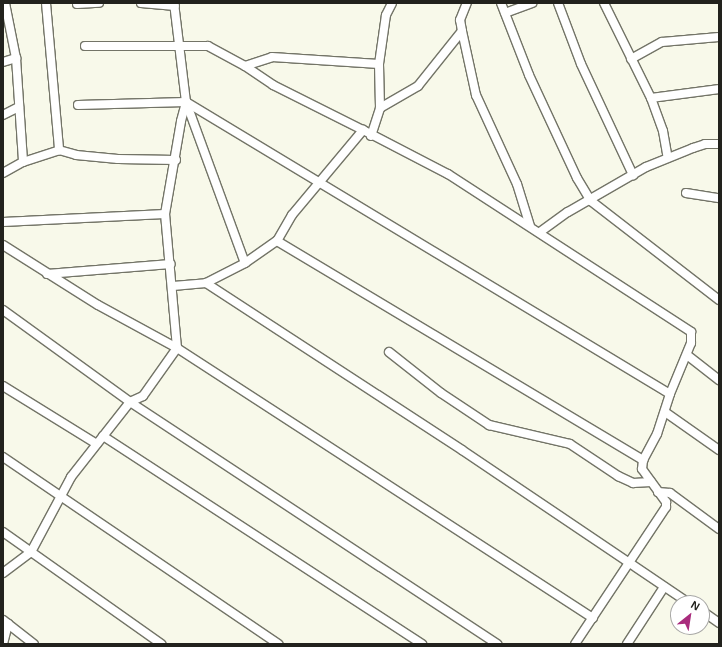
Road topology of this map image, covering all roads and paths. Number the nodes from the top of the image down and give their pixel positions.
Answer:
1 (46, 3) edge
2 (99, 3) edge
3 (141, 3) edge
4 (392, 3) edge
5 (467, 3) edge
6 (501, 3) edge
7 (532, 3) edge
8 (558, 3) edge
9 (604, 3) edge
10 (77, 4) dead end
11 (174, 4) edge
12 (5, 6) edge
13 (505, 13) junction
14 (462, 31) junction
15 (719, 37) edge
16 (85, 46) dead end
17 (180, 47) junction
18 (16, 58) junction
19 (631, 59) junction
20 (3, 62) edge
21 (379, 64) junction
22 (245, 66) junction
23 (719, 89) edge
24 (651, 98) junction
25 (186, 102) junction
26 (78, 105) dead end
27 (19, 106) junction
28 (380, 108) junction
29 (3, 115) edge
30 (363, 130) junction
31 (371, 136) junction
32 (719, 144) edge
33 (59, 150) junction
34 (668, 158) junction
35 (176, 160) junction
36 (23, 162) junction
37 (3, 173) edge
38 (633, 175) junction
39 (319, 182) junction
40 (686, 193) dead end
41 (719, 198) edge
42 (591, 201) junction
43 (165, 214) junction
44 (3, 222) edge
45 (530, 226) junction
46 (540, 232) junction
47 (277, 240) junction
48 (3, 245) edge
49 (245, 263) junction
50 (171, 264) junction
51 (47, 274) junction
52 (206, 283) junction
53 (173, 286) junction
54 (719, 300) edge
55 (3, 310) edge
56 (177, 348) junction
57 (389, 352) dead end
58 (687, 355) junction
59 (719, 380) edge
60 (3, 386) edge
61 (670, 394) junction
62 (130, 402) junction
63 (665, 412) junction
64 (103, 436) junction
65 (97, 444) junction
66 (719, 450) edge
67 (3, 457) edge
68 (643, 460) junction
69 (651, 482) junction
70 (658, 492) junction
71 (59, 497) junction
72 (719, 529) edge
73 (3, 532) edge
74 (31, 552) junction
75 (629, 564) junction
76 (3, 572) edge
77 (664, 587) junction
78 (676, 595) edge
79 (710, 616) edge
80 (593, 618) junction
81 (6, 622) edge
82 (719, 622) edge
83 (630, 643) edge
84 (3, 644) edge
85 (34, 644) edge
86 (161, 644) edge
87 (278, 644) edge
88 (422, 644) edge
89 (497, 644) edge
90 (575, 644) edge

1 - 33 street
2 - 10 street
3 - 11 street
4 - 21 street
5 - 14 street
6 - 13 street
7 - 13 street
8 - 38 street
9 - 19 street
11 - 17 street
12 - 18 street
13 - 42 street
14 - 28 street
14 - 45 street
15 - 19 street
16 - 17 street
17 - 22 street
17 - 25 street
18 - 20 street
18 - 27 street
19 - 24 street
21 - 22 street
21 - 28 street
22 - 30 street
23 - 24 street
24 - 34 street
25 - 26 street
25 - 35 street
25 - 39 street
25 - 49 street
27 - 29 street
27 - 36 street
28 - 31 street
30 - 31 street
30 - 39 street
31 - 45 street
32 - 34 street
33 - 35 street
33 - 36 street
34 - 38 street
35 - 43 street
36 - 37 street
38 - 42 street
39 - 47 street
39 - 61 street
40 - 41 street
42 - 46 street
42 - 54 street
43 - 44 street
43 - 50 street
45 - 46 street
46 - 58 street
47 - 49 street
47 - 68 street
48 - 51 street
49 - 52 street
50 - 51 street
50 - 53 street
51 - 56 street
52 - 53 street
52 - 75 street
53 - 56 street
55 - 62 street
56 - 62 street
56 - 80 street
57 - 69 street
58 - 59 street
58 - 61 street
60 - 65 street
61 - 63 street
62 - 64 street
62 - 89 street
63 - 66 street
63 - 68 street
64 - 65 street
64 - 88 street
65 - 71 street
67 - 71 street
68 - 69 street
69 - 70 street
70 - 72 street
70 - 75 street
71 - 74 street
71 - 87 street
73 - 74 street
74 - 76 street
74 - 86 street
75 - 77 street
75 - 80 street
77 - 78 street
77 - 83 street
79 - 82 street
80 - 90 street
81 - 84 street
81 - 85 street

